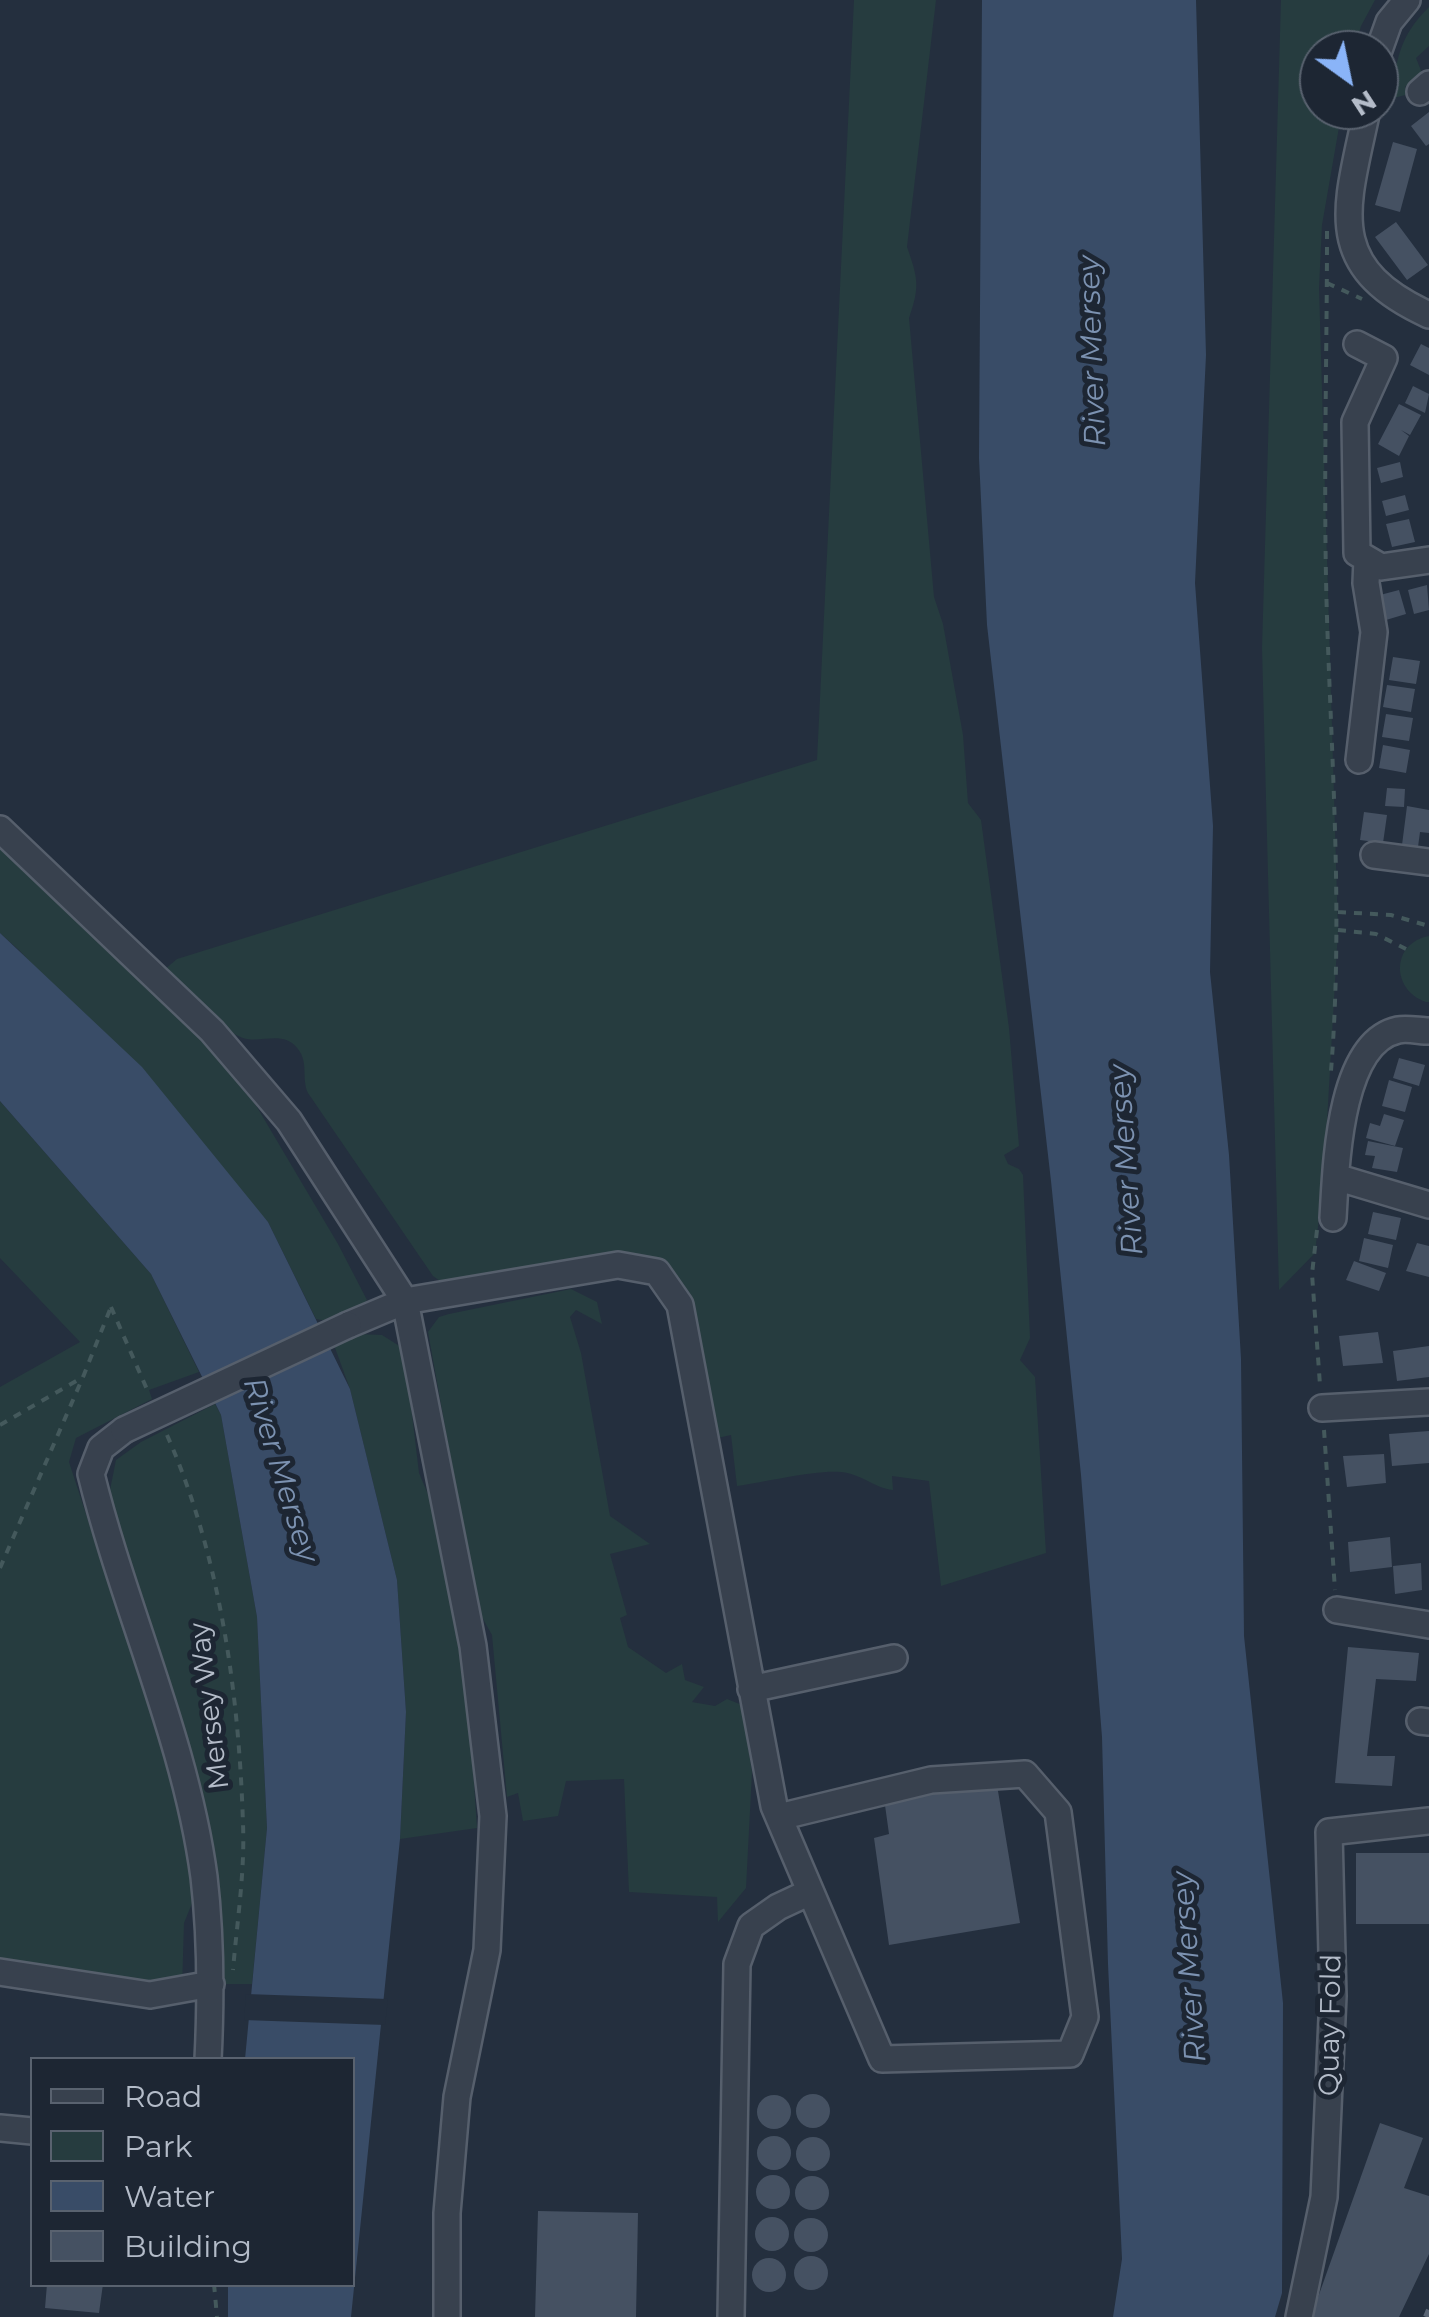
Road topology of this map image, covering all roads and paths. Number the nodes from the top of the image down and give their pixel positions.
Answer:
1 (1407, 0) edge
2 (1387, 30) edge
3 (1362, 130) edge
4 (1327, 227) dead end
5 (1429, 315) edge
6 (1357, 344) dead end
7 (1368, 560) junction
8 (1429, 560) edge
9 (1359, 760) dead end
10 (0, 829) edge
11 (1374, 855) dead end
12 (1429, 862) edge
13 (1338, 912) junction
14 (1429, 926) edge
15 (1338, 930) junction
16 (1406, 949) dead end
17 (1429, 1031) edge
18 (1330, 1086) dead end
19 (1336, 1177) junction
20 (1429, 1205) edge
21 (1326, 1216) joint
22 (405, 1301) junction
23 (84, 1377) junction
24 (152, 1400) dead end
25 (1429, 1402) edge
26 (1322, 1408) junction
27 (0, 1425) edge
28 (168, 1435) dead end
29 (0, 1568) edge
30 (1337, 1610) joint
31 (1429, 1625) edge
32 (894, 1658) dead end
33 (752, 1690) junction
34 (779, 1817) junction
35 (1429, 1821) edge
36 (810, 1892) junction
37 (0, 1972) edge
38 (222, 1983) junction
39 (209, 2057) edge
40 (0, 2128) edge
41 (30, 2131) edge
42 (214, 2287) edge
43 (217, 2317) edge
44 (447, 2317) edge
45 (731, 2317) edge
46 (1299, 2317) edge

1 - 2 street
3 - 5 street
4 - 13 path
6 - 7 street
7 - 8 street
7 - 9 street
10 - 22 street
11 - 12 street
13 - 14 path
13 - 15 path
15 - 16 path
15 - 18 path
17 - 19 street
19 - 20 street
19 - 21 street
21 - 26 path
22 - 33 street
22 - 38 street, bridge
22 - 44 street
23 - 24 path
23 - 27 path
23 - 29 path
25 - 26 street
26 - 30 path
28 - 38 path, Mersey Way
30 - 31 street
32 - 33 street
33 - 34 street
34 - 36 street
34 - 36 street
35 - 46 street, Quay Fold
36 - 45 street
37 - 38 street
38 - 39 street
40 - 41 street
42 - 43 path

